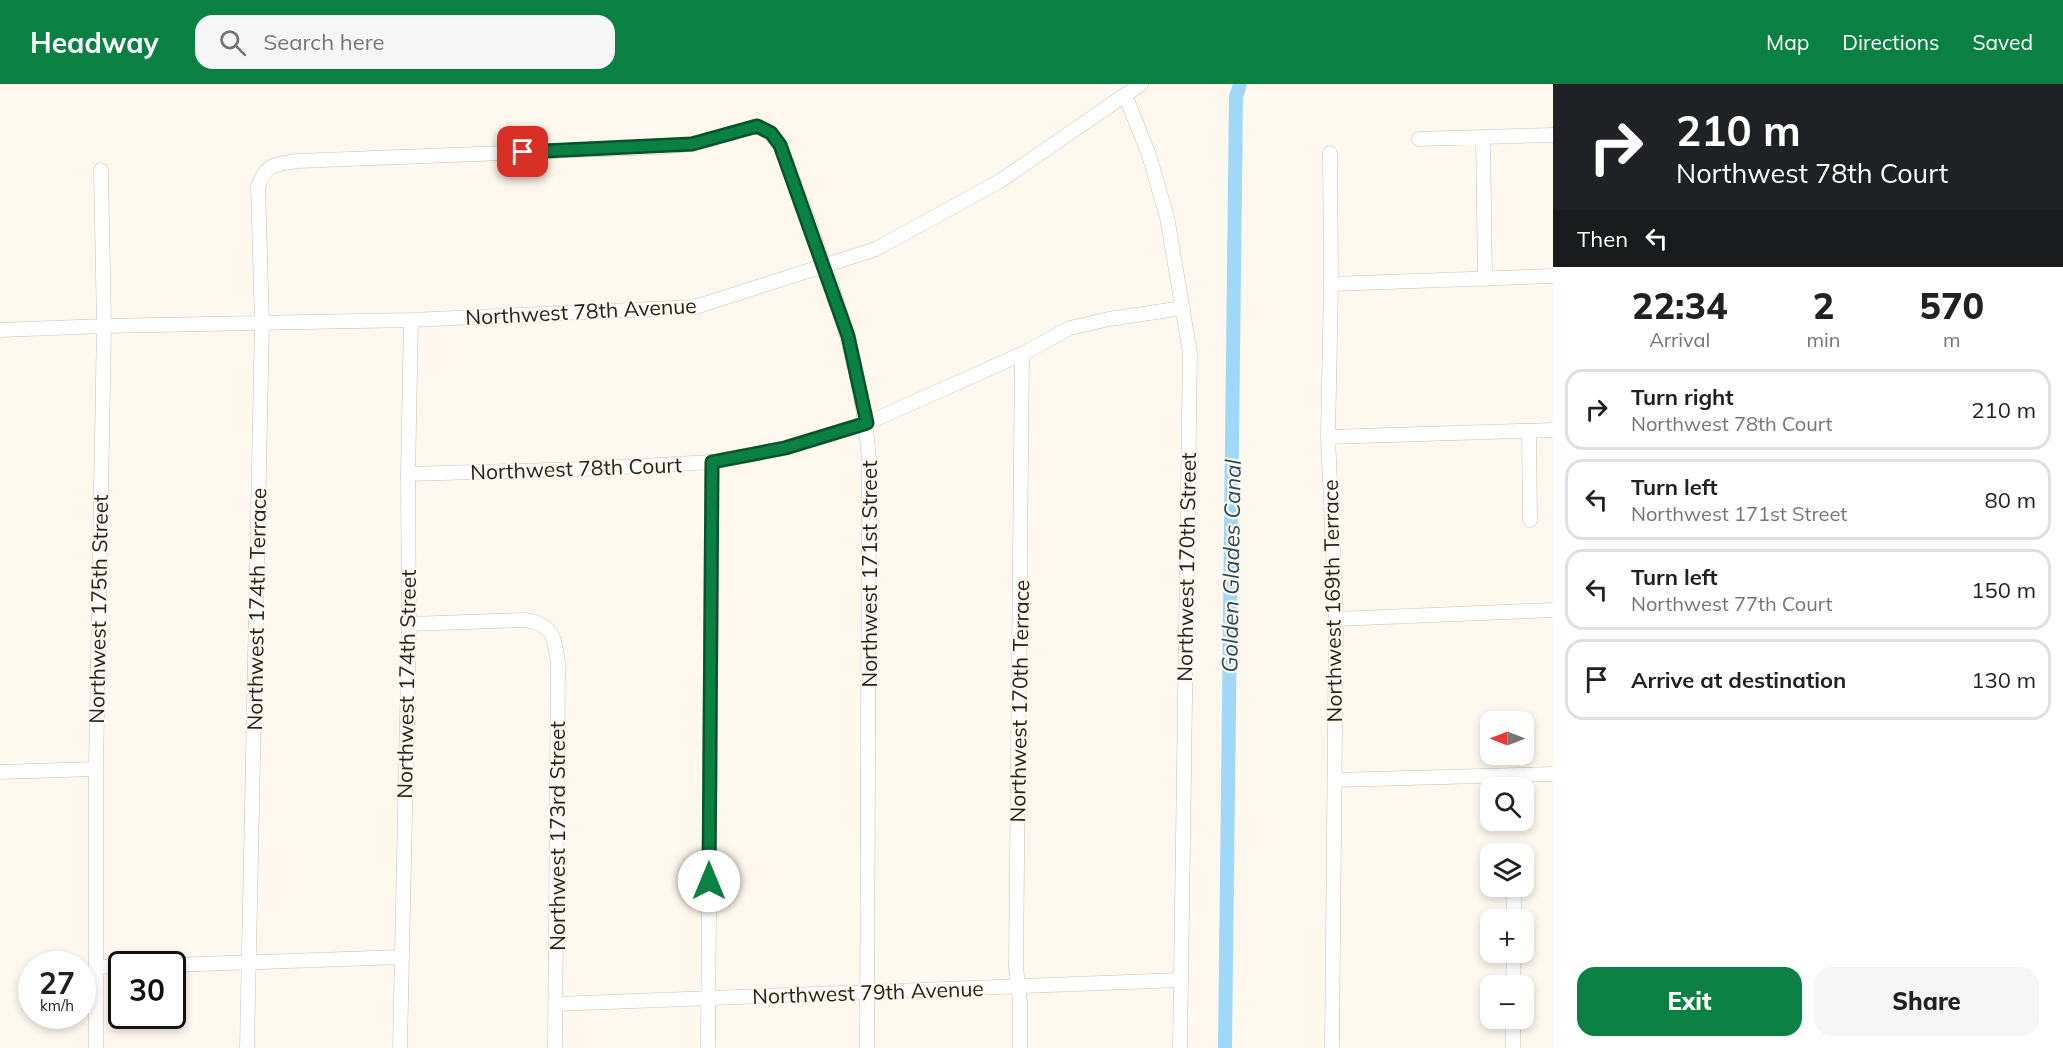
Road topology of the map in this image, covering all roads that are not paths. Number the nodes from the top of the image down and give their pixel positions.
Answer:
1 (1141, 84) edge
2 (1125, 96) junction
3 (1553, 135) edge
4 (1483, 138) junction
5 (1419, 139) dead end
6 (1330, 153) dead end
7 (101, 170) dead end
8 (264, 172) joint
9 (825, 267) junction
10 (1553, 276) edge
11 (1485, 279) junction
12 (1331, 284) junction
13 (1184, 308) junction
14 (411, 320) junction
15 (261, 322) junction
16 (104, 326) junction
17 (0, 330) edge
18 (1022, 354) junction
19 (867, 423) junction
20 (1553, 430) edge
21 (1529, 431) junction
22 (1328, 436) junction
23 (712, 462) junction
24 (408, 474) junction
25 (1530, 520) dead end
26 (1553, 610) edge
27 (1336, 619) junction
28 (409, 624) junction
29 (96, 769) junction
30 (0, 772) edge
31 (1553, 774) edge
32 (1335, 780) junction
33 (401, 957) junction
34 (248, 963) junction
35 (186, 965) edge
36 (97, 967) junction
37 (108, 967) edge
38 (1180, 980) junction
39 (1018, 987) junction
40 (868, 991) junction
41 (708, 998) junction
42 (556, 1004) junction
43 (1513, 1029) edge
44 (96, 1048) edge
45 (247, 1048) edge
46 (400, 1048) edge
47 (555, 1048) edge
48 (708, 1048) edge
49 (867, 1048) edge
50 (1020, 1048) edge
51 (1180, 1048) edge
52 (1332, 1048) edge
53 (1513, 1048) edge

1 - 2 street, Northwest 78th Avenue
2 - 9 street, Northwest 78th Avenue
2 - 13 street, Northwest 170th Street
3 - 4 street
4 - 5 street
4 - 11 street
6 - 12 street, Northwest 169th Terrace
7 - 16 street, Northwest 175th Street
8 - 9 street, Northwest 171st Street
8 - 15 street, Northwest 174th Terrace
9 - 14 street, Northwest 78th Avenue
9 - 19 street, Northwest 171st Street
10 - 11 street
11 - 12 street
12 - 22 street, Northwest 169th Terrace
13 - 18 street, Northwest 78th Court
13 - 38 street, Northwest 170th Street
14 - 15 street, Northwest 78th Avenue
14 - 24 street, Northwest 174th Street
15 - 16 street, Northwest 78th Avenue
15 - 34 street, Northwest 174th Terrace
16 - 17 street, Northwest 78th Avenue
16 - 29 street, Northwest 175th Street
18 - 19 street, Northwest 78th Court
18 - 39 street, Northwest 170th Terrace
19 - 23 street, Northwest 78th Court
19 - 40 street, Northwest 171st Street
20 - 21 street
21 - 22 street
21 - 25 street
22 - 27 street, Northwest 169th Terrace
23 - 24 street, Northwest 78th Court
23 - 41 street
24 - 28 street, Northwest 174th Street
26 - 27 street
27 - 32 street, Northwest 169th Terrace
28 - 33 street, Northwest 174th Street
28 - 42 street, Northwest 173rd Street
29 - 30 street
29 - 36 street, Northwest 175th Street
31 - 32 street
32 - 52 street, Northwest 169th Terrace
33 - 34 street
33 - 46 street, Northwest 174th Street
34 - 35 street
34 - 45 street, Northwest 174th Terrace
36 - 37 street
36 - 44 street, Northwest 175th Street
38 - 39 street, Northwest 79th Avenue
38 - 51 street, Northwest 170th Street
39 - 40 street, Northwest 79th Avenue
39 - 50 street, Northwest 170th Terrace
40 - 41 street, Northwest 79th Avenue
40 - 49 street, Northwest 171st Street
41 - 42 street, Northwest 79th Avenue
41 - 48 street
42 - 47 street, Northwest 173rd Street
43 - 53 street

